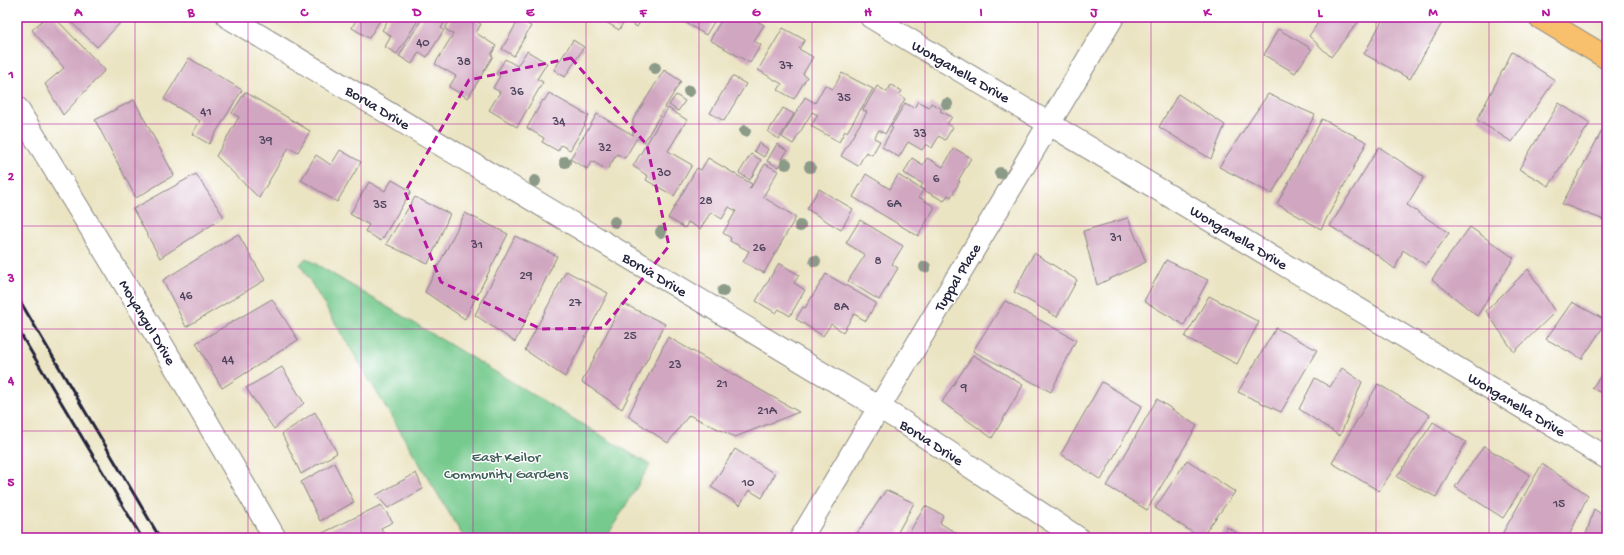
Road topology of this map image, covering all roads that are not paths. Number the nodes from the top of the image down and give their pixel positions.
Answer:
1 (228, 17) edge
2 (870, 17) edge
3 (1113, 17) edge
4 (1539, 17) edge
5 (1607, 58) edge
6 (17, 108) edge
7 (1049, 124) junction
8 (878, 408) junction
9 (1607, 458) edge
10 (275, 538) edge
11 (801, 538) edge
12 (1078, 538) edge

1 - 8 street, Borva Drive
2 - 7 street, Wonganella Drive
3 - 7 street, Tuppal Place
4 - 5 main road
6 - 10 street, Moyangul Drive
7 - 8 street, Tuppal Place
7 - 9 street, Wonganella Drive
8 - 11 street, Tuppal Place
8 - 12 street, Borva Drive

